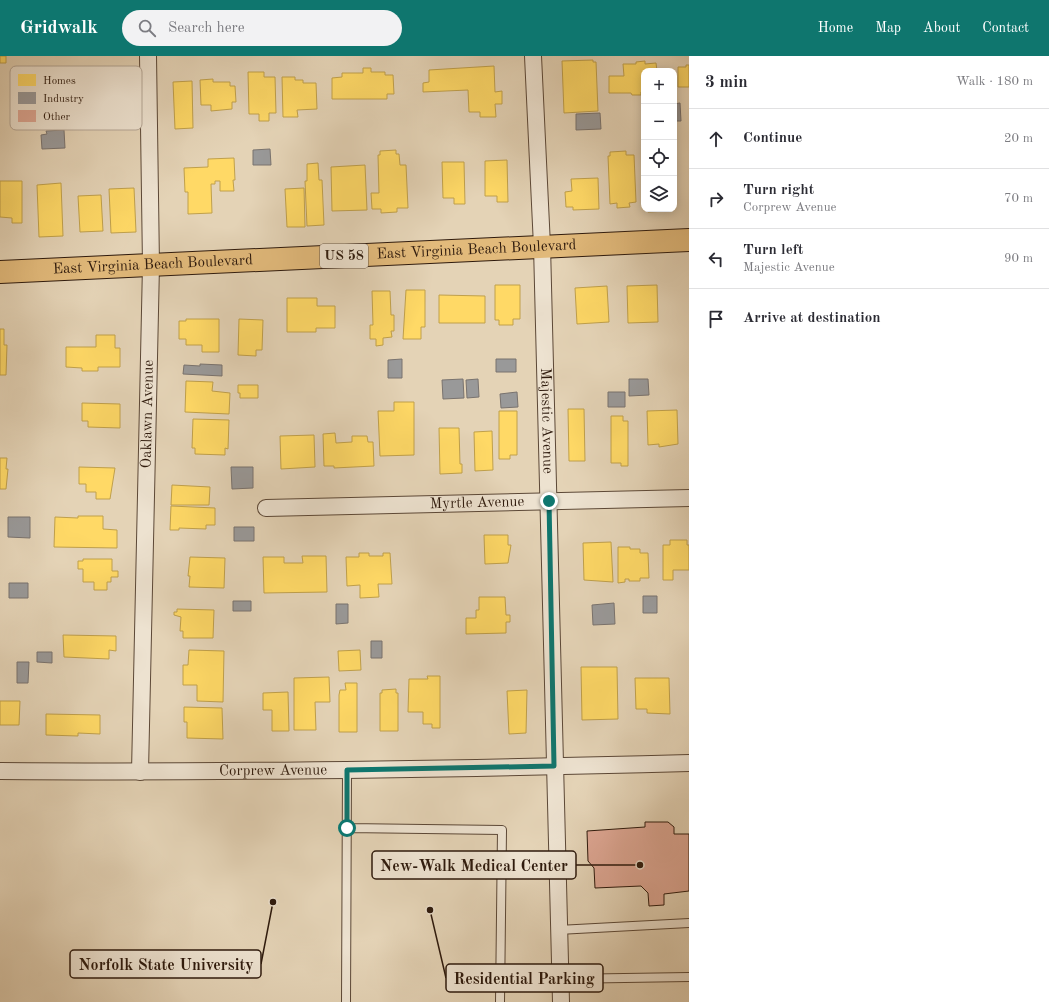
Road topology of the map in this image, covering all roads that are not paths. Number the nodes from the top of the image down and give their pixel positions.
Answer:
1 (148, 56) edge
2 (533, 56) edge
3 (689, 240) edge
4 (542, 246) junction
5 (151, 265) junction
6 (0, 272) edge
7 (689, 498) edge
8 (549, 501) junction
9 (266, 508) dead end
10 (689, 763) edge
11 (554, 766) junction
12 (347, 770) junction
13 (0, 771) edge
14 (140, 772) junction
15 (347, 828) junction
16 (689, 923) edge
17 (558, 930) junction
18 (689, 977) edge
19 (560, 979) junction
20 (346, 1002) edge
21 (500, 1002) edge
22 (561, 1002) edge

1 - 5 street, Oaklawn Avenue
2 - 4 street, Majestic Avenue
3 - 4 main road, East Virginia Beach Boulevard / US 58
4 - 5 main road, East Virginia Beach Boulevard / US 58
4 - 8 street, Majestic Avenue
5 - 6 main road, East Virginia Beach Boulevard / US 58
5 - 14 street, Oaklawn Avenue
7 - 8 street, Myrtle Avenue
8 - 9 street, Myrtle Avenue
8 - 11 street, Majestic Avenue
10 - 11 street, Corprew Avenue
11 - 12 street, Corprew Avenue
11 - 17 street, Majestic Avenue
12 - 14 street, Corprew Avenue
12 - 15 lane
13 - 14 street, Corprew Avenue
15 - 20 lane
15 - 21 lane
16 - 17 lane
17 - 19 street, Majestic Avenue
18 - 19 lane
19 - 22 street, Majestic Avenue

